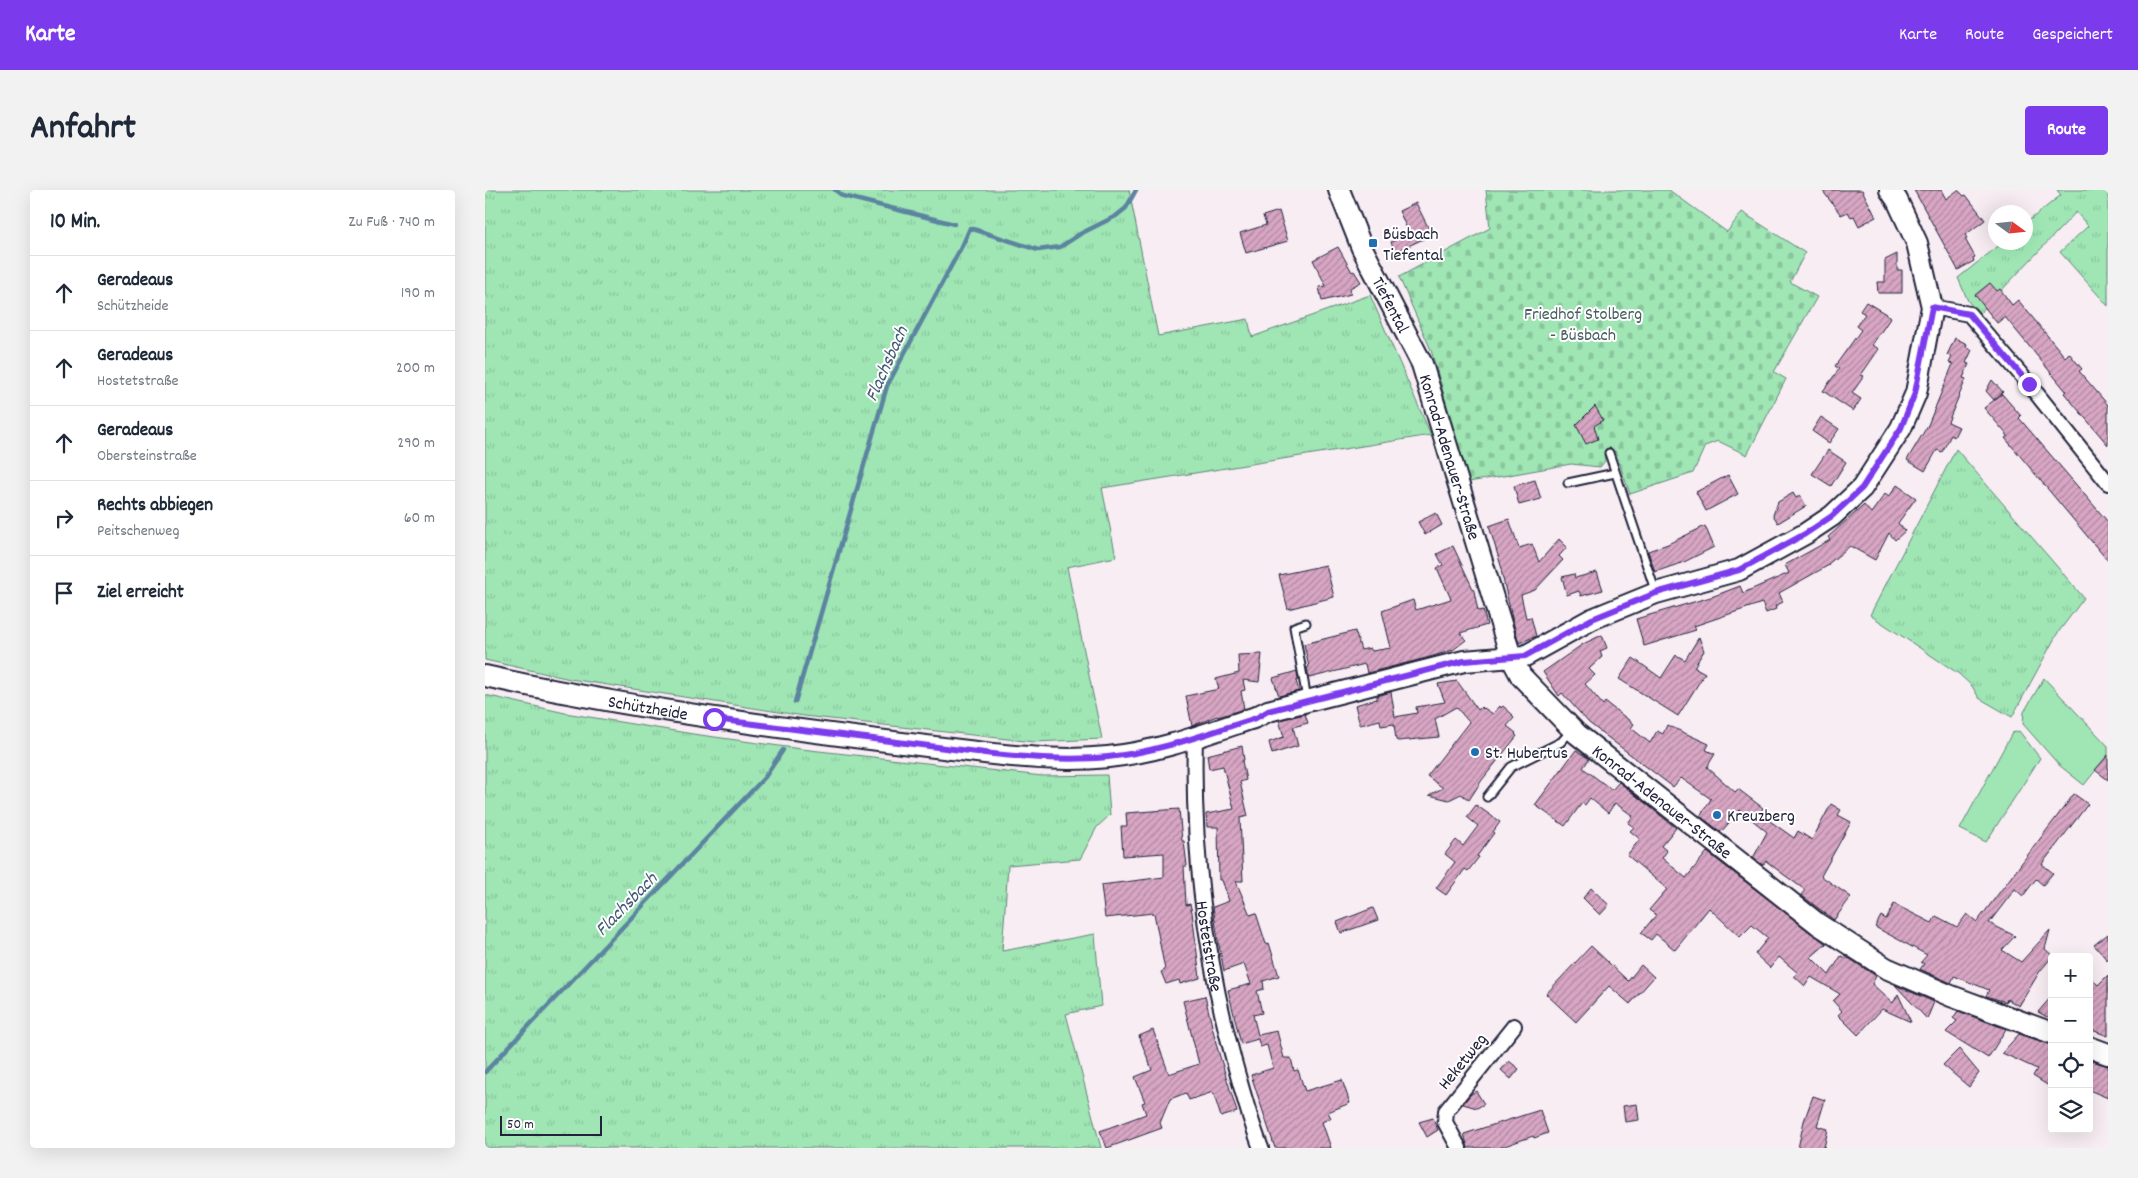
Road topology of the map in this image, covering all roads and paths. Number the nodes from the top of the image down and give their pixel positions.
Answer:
1 (1339, 190) edge
2 (1890, 190) edge
3 (1932, 307) junction
4 (1422, 364) joint
5 (1609, 453) dead end
6 (1615, 473) junction
7 (1568, 483) dead end
8 (2108, 483) edge
9 (1656, 593) junction
10 (1306, 623) dead end
11 (1511, 657) junction
12 (485, 676) edge
13 (1307, 700) junction
14 (1573, 730) junction
15 (1195, 737) junction
16 (1487, 797) dead end
17 (1514, 1026) dead end
18 (2048, 1032) edge
19 (2093, 1048) edge
20 (2108, 1054) edge
21 (1261, 1148) edge
22 (1459, 1148) edge

1 - 4 street, Tiefental
2 - 3 street
3 - 8 street
3 - 9 street
4 - 11 street, Konrad-Adenauer-Straße
5 - 6 lane
6 - 7 lane
6 - 9 lane
9 - 11 street
10 - 13 lane
11 - 13 street
11 - 14 street, Konrad-Adenauer-Straße
12 - 15 street, Schützheide
13 - 15 street
14 - 16 lane
14 - 18 street, Konrad-Adenauer-Straße
15 - 21 street, Hostetstraße
17 - 22 street, Heketweg
19 - 20 street

